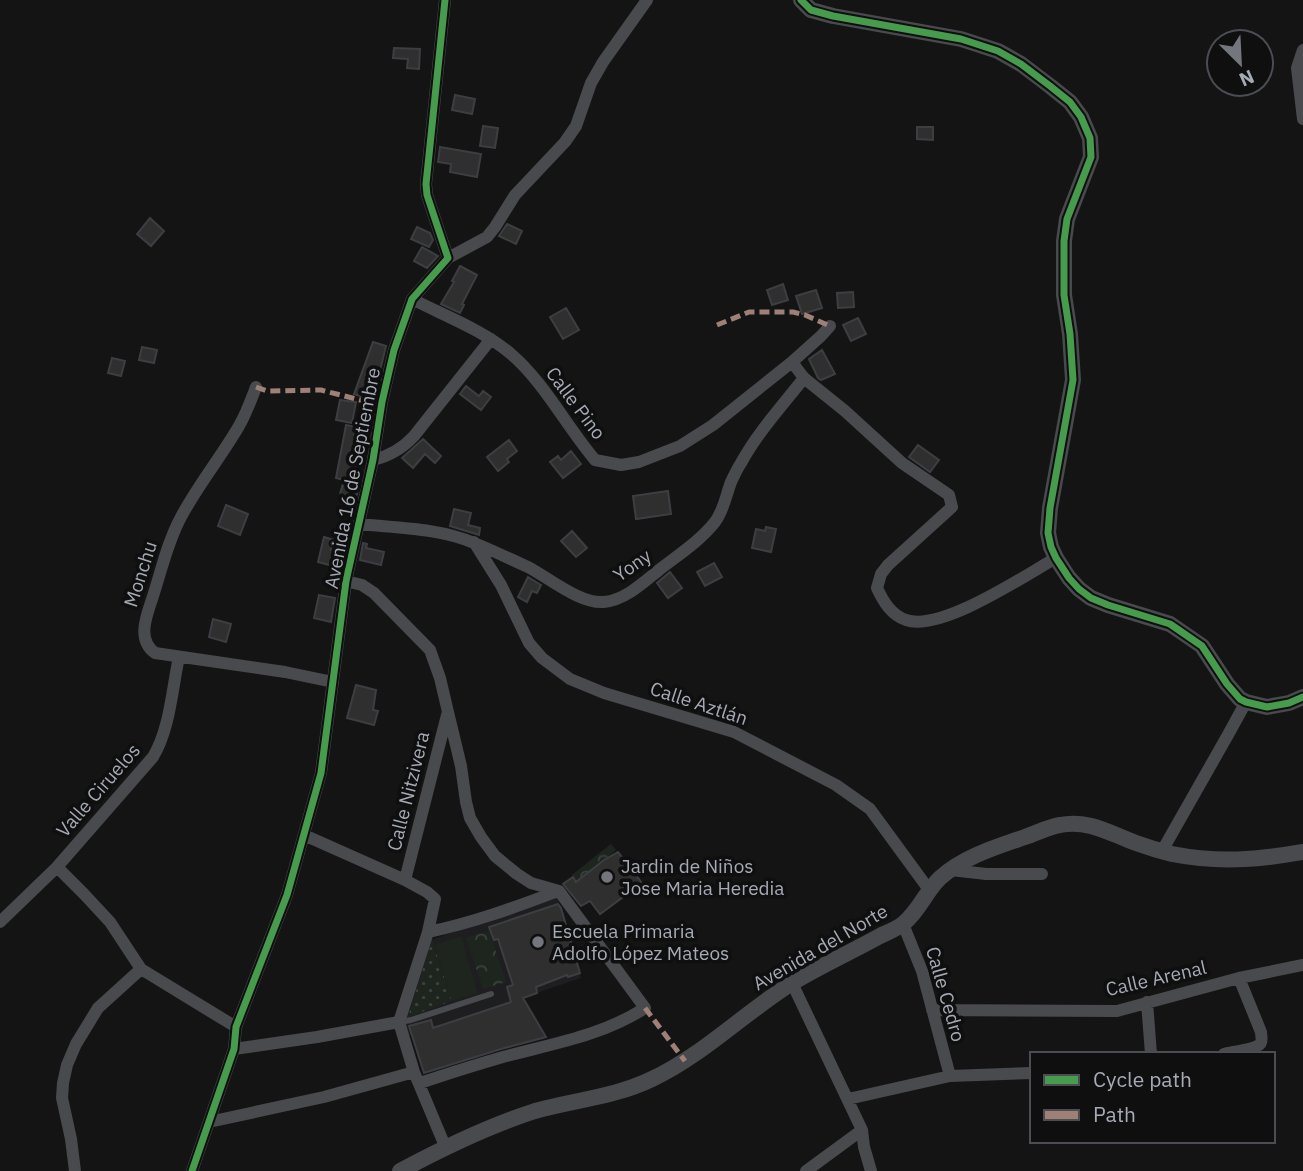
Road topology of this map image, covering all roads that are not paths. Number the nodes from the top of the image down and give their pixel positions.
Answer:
1 (444, 0) edge
2 (646, 0) edge
3 (801, 0) edge
4 (1303, 50) edge
5 (1303, 119) edge
6 (448, 258) junction
7 (412, 299) junction
8 (830, 326) dead end
9 (491, 339) junction
10 (792, 362) junction
11 (804, 378) junction
12 (256, 387) dead end
13 (373, 460) junction
14 (359, 524) junction
15 (474, 542) junction
16 (1056, 558) junction
17 (346, 581) junction
18 (178, 657) junction
19 (332, 682) junction
20 (1303, 697) edge
21 (1246, 702) junction
22 (448, 712) junction
23 (304, 835) junction
24 (1162, 851) junction
25 (1303, 852) edge
26 (57, 867) junction
27 (951, 870) junction
28 (1042, 874) dead end
29 (405, 880) junction
30 (559, 891) junction
31 (930, 891) junction
32 (0, 922) edge
33 (903, 924) junction
34 (428, 932) junction
35 (1303, 965) edge
36 (141, 969) junction
37 (1239, 978) junction
38 (792, 983) junction
39 (491, 993) dead end
40 (1147, 1002) junction
41 (932, 1010) junction
42 (398, 1022) junction
43 (236, 1027) junction
44 (234, 1049) junction
45 (1151, 1052) edge
46 (1233, 1052) edge
47 (1030, 1073) edge
48 (950, 1076) junction
49 (417, 1077) junction
50 (848, 1100) junction
51 (209, 1122) junction
52 (862, 1130) junction
53 (445, 1146) junction
54 (75, 1171) edge
55 (192, 1171) edge
56 (400, 1171) edge
57 (806, 1171) edge
58 (871, 1171) edge

1 - 6 street
2 - 6 street
3 - 16 street
4 - 5 street
6 - 7 street, Avenida 16 de Septiembre
7 - 9 street, Calle Pino
7 - 13 street, Avenida 16 de Septiembre
8 - 10 street, Calle Pino
9 - 10 street, Calle Pino
9 - 13 street
10 - 11 street
11 - 15 street, Yony
11 - 16 street
12 - 18 street, Monchu
13 - 14 street, Avenida 16 de Septiembre
14 - 15 street, Yony
14 - 17 street, Avenida 16 de Septiembre
15 - 31 street, Calle Aztlán
16 - 21 street
17 - 19 street, Avenida 16 de Septiembre
17 - 22 street
18 - 19 street, Monchu
18 - 26 street, Valle Ciruelos
19 - 23 street, Avenida 16 de Septiembre
20 - 21 street
21 - 24 street
22 - 29 street, Calle Nitzivera
22 - 30 street
23 - 29 street
23 - 43 street, Avenida 16 de Septiembre
24 - 25 street, Avenida del Norte
24 - 27 street, Avenida del Norte
26 - 32 street, Valle Ciruelos
26 - 36 street
27 - 28 street
27 - 31 street, Avenida del Norte
29 - 34 street
30 - 34 street
30 - 49 street
31 - 33 street, Avenida del Norte
33 - 38 street, Avenida del Norte
33 - 41 street, Calle Cedro
34 - 42 street
35 - 37 street, Calle Arenal
36 - 43 street
36 - 54 street
37 - 40 street, Calle Arenal
37 - 46 street
38 - 50 street
38 - 53 street, Avenida del Norte
39 - 42 lane
40 - 41 street, Calle Arenal
40 - 45 street
41 - 48 street, Calle Cedro
42 - 44 street
42 - 49 street
43 - 44 street, Avenida 16 de Septiembre
44 - 51 street, Avenida 16 de Septiembre
47 - 48 street
48 - 50 street
49 - 51 street
49 - 53 street
50 - 52 street
51 - 55 street, Avenida 16 de Septiembre
52 - 57 street
52 - 58 street
53 - 56 street, Avenida del Norte

